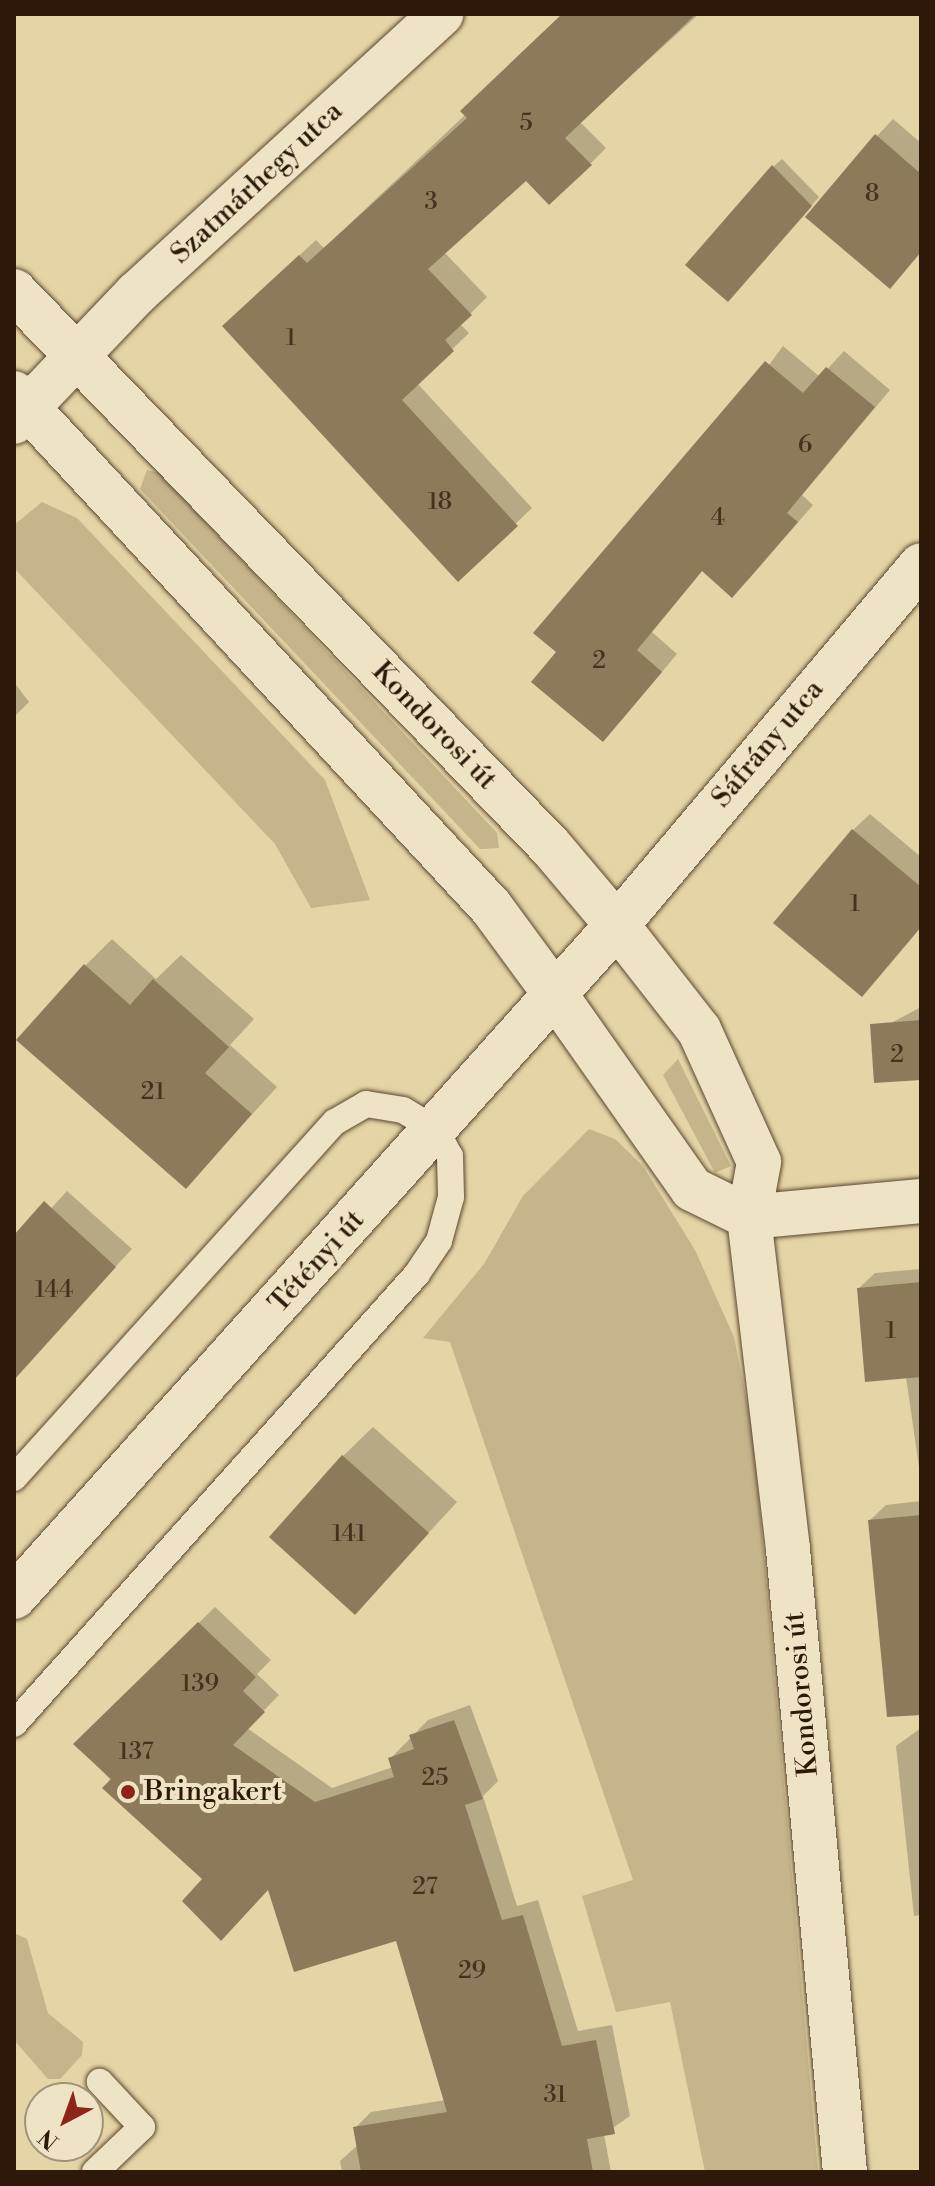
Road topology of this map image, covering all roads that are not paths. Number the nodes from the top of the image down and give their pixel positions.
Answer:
1 (441, 14) edge
2 (14, 291) edge
3 (76, 355) junction
4 (19, 407) edge
5 (921, 565) edge
6 (617, 925) junction
7 (555, 994) junction
8 (436, 1130) junction
9 (921, 1201) edge
10 (749, 1217) junction
11 (14, 1478) edge
12 (14, 1597) edge
13 (14, 1724) edge
14 (104, 2086) edge
15 (95, 2172) edge
16 (845, 2172) edge

1 - 3 street, Szatmárhegy utca
2 - 3 street, Kondorosi út
3 - 4 street, Szatmárhegy utca
3 - 6 street, Kondorosi út
4 - 7 street
5 - 6 street, Sáfrány utca
6 - 7 street, Tétényi út
6 - 10 street, Kondorosi út
7 - 8 street, Tétényi út
7 - 10 street
8 - 11 lane
8 - 12 street, Tétényi út
8 - 13 lane
9 - 10 street
10 - 16 street, Kondorosi út
14 - 15 lane

